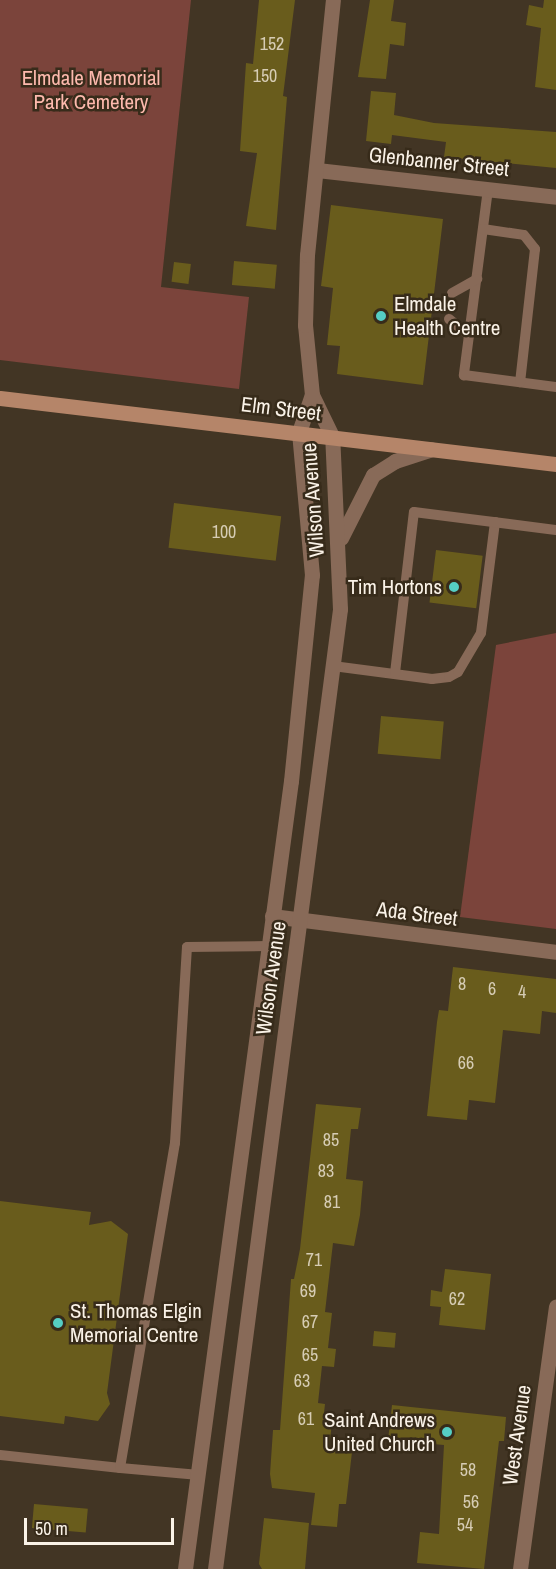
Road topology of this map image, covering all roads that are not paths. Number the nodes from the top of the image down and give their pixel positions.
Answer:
1 (333, 0) edge
2 (317, 170) junction
3 (488, 189) junction
4 (556, 197) edge
5 (483, 229) junction
6 (477, 279) junction
7 (452, 292) dead end
8 (449, 319) dead end
9 (469, 335) junction
10 (520, 382) junction
11 (556, 387) edge
12 (312, 395) junction
13 (0, 398) edge
14 (299, 432) junction
15 (332, 436) junction
16 (431, 449) junction
17 (556, 464) edge
18 (495, 522) junction
19 (556, 530) edge
20 (339, 544) junction
21 (333, 666) junction
22 (396, 673) junction
23 (291, 781) junction
24 (318, 784) junction
25 (272, 916) junction
26 (300, 920) junction
27 (268, 946) junction
28 (556, 952) edge
29 (237, 1191) junction
30 (263, 1194) junction
31 (556, 1306) edge
32 (0, 1455) edge
33 (120, 1468) junction
34 (199, 1475) junction
35 (185, 1569) edge
36 (215, 1569) edge
37 (520, 1569) edge

1 - 2 street, Wilson Avenue
2 - 3 street, Glenbanner Street
2 - 12 street, Wilson Avenue
3 - 4 street, Glenbanner Street
3 - 5 lane
5 - 6 lane
5 - 10 lane
6 - 7 lane
6 - 9 lane
8 - 9 lane
9 - 10 lane
10 - 11 lane
12 - 14 street, Wilson Avenue
12 - 15 street, Wilson Avenue
13 - 14 main road, Elm Street
14 - 15 main road, Elm Street
14 - 23 street, Wilson Avenue
15 - 16 main road, Elm Street
15 - 20 street, Wilson Avenue
16 - 17 main road, Elm Street
16 - 20 street
18 - 19 lane
18 - 22 lane
18 - 22 lane
20 - 21 street, Wilson Avenue
21 - 22 lane
21 - 24 street, Wilson Avenue
23 - 24 street
23 - 25 street, Wilson Avenue
24 - 26 street, Wilson Avenue
25 - 26 street, Ada Street
25 - 27 street, Wilson Avenue
26 - 28 street, Ada Street
26 - 30 street, Wilson Avenue
27 - 29 street, Wilson Avenue
27 - 33 lane
29 - 30 street
29 - 34 street, Wilson Avenue
30 - 36 street, Wilson Avenue
31 - 37 street, West Avenue
32 - 33 lane
33 - 34 lane
34 - 35 street, Wilson Avenue

